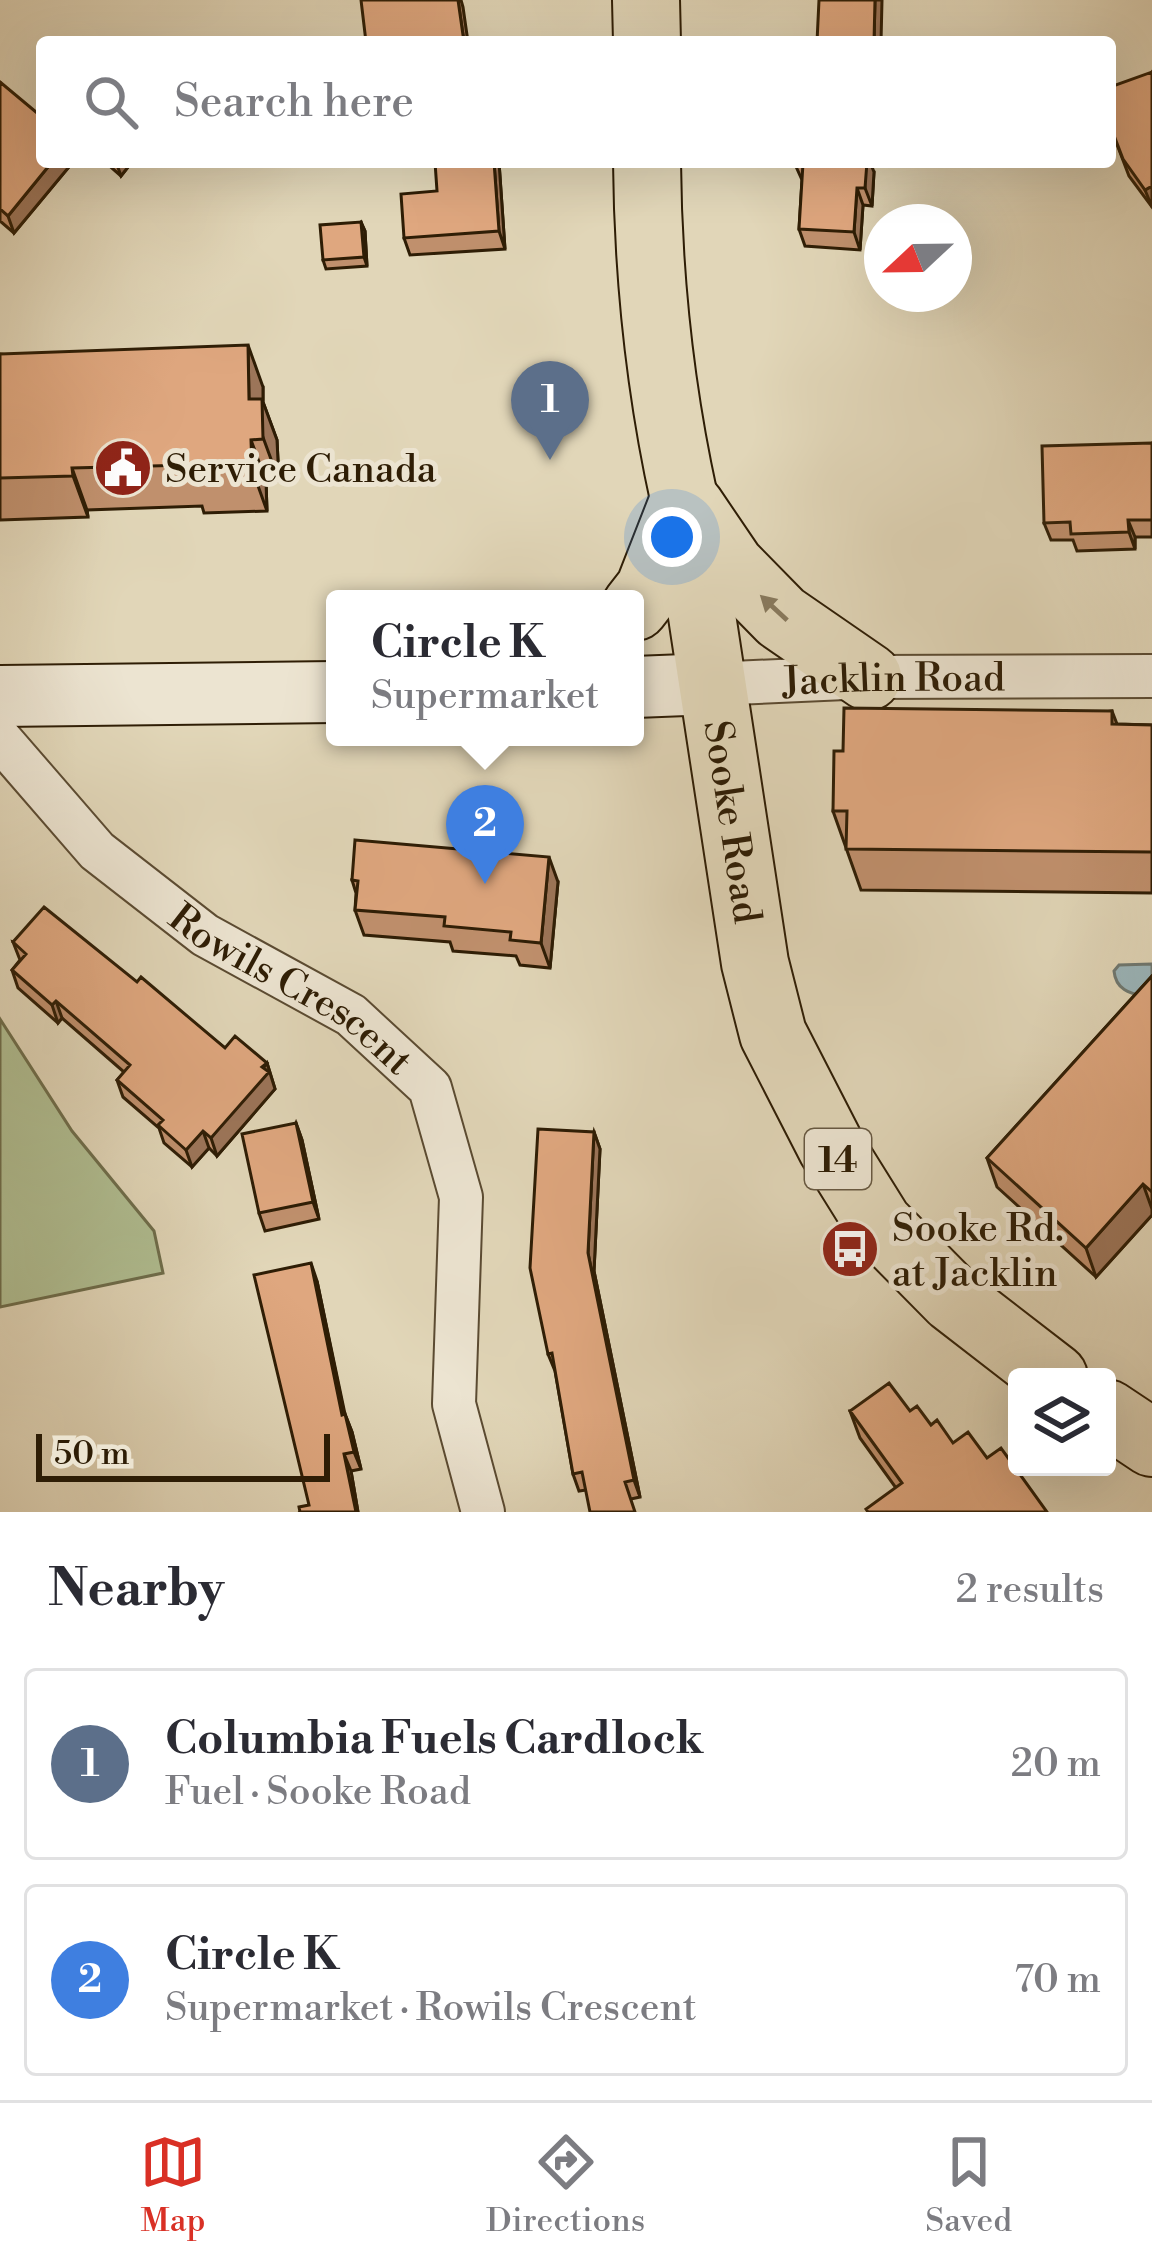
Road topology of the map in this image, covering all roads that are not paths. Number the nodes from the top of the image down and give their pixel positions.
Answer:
1 (646, 0) edge
2 (646, 36) edge
3 (647, 168) edge
4 (685, 498) junction
5 (644, 595) edge
6 (868, 676) junction
7 (1152, 676) edge
8 (711, 683) junction
9 (644, 687) edge
10 (326, 692) edge
11 (0, 696) edge
12 (0, 739) edge
13 (1042, 1368) edge
14 (1116, 1419) edge
15 (1152, 1443) edge
16 (483, 1512) edge

1 - 2 main road
3 - 4 main road, Sooke Road / 14
4 - 5 main road
6 -> 4 main road
4 - 8 main road, Sooke Road / 14
6 - 7 street, Jacklin Road
6 - 8 street, Jacklin Road
8 - 9 main road, Jacklin Road
8 - 13 main road, Sooke Road / 14
10 - 11 main road
12 - 16 street, Rowils Crescent
14 - 15 main road

